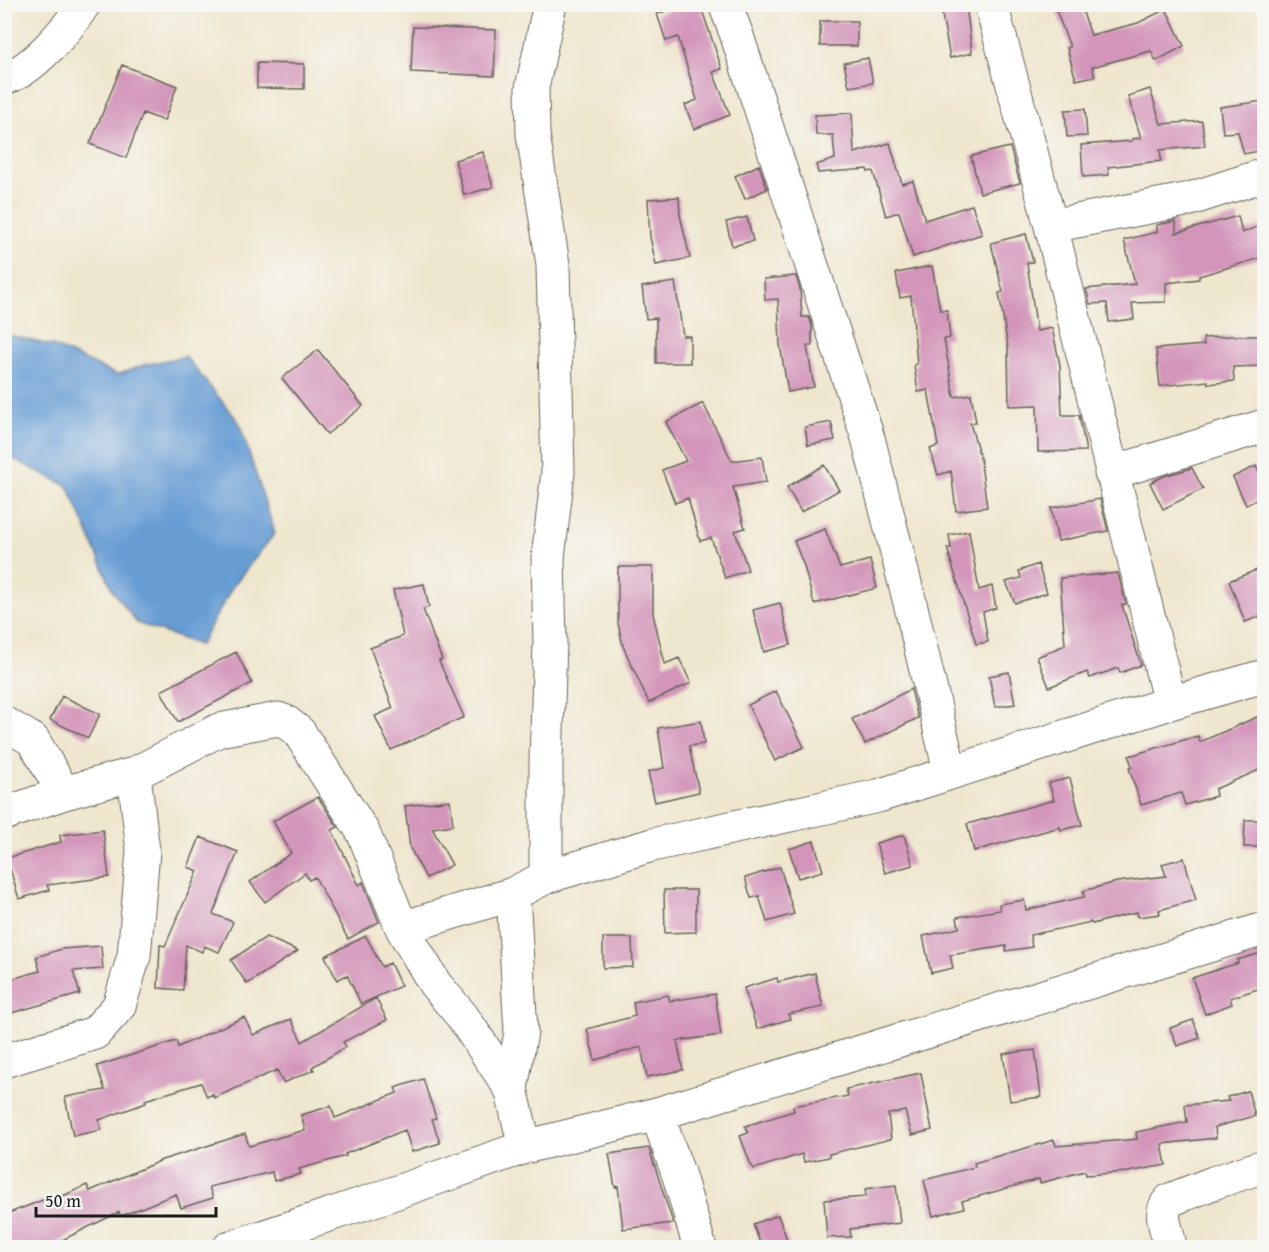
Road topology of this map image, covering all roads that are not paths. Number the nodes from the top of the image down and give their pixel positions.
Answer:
1 (84, 4) edge
2 (550, 4) edge
3 (725, 4) edge
4 (991, 4) edge
5 (4, 78) edge
6 (1264, 175) edge
7 (1051, 226) junction
8 (1264, 426) edge
9 (1111, 473) junction
10 (1264, 676) edge
11 (1170, 703) junction
12 (4, 723) edge
13 (950, 771) junction
14 (134, 774) junction
15 (63, 793) junction
16 (4, 813) edge
17 (546, 877) junction
18 (513, 894) junction
19 (402, 928) junction
20 (1264, 928) edge
21 (4, 1061) edge
22 (511, 1089) junction
23 (657, 1114) junction
24 (525, 1147) junction
25 (1264, 1166) edge
26 (229, 1248) edge
27 (700, 1248) edge
28 (1170, 1248) edge

1 - 5 street
2 - 17 street
3 - 13 street
4 - 7 street
6 - 7 street
7 - 9 street
8 - 9 street
9 - 11 street
10 - 11 street
11 - 13 street
12 - 15 street
13 - 17 street
14 - 15 street
14 - 19 street
14 - 21 street
15 - 16 street
17 - 18 street
18 - 19 street
18 - 22 street
19 - 22 street
20 - 23 street
22 - 24 street
23 - 24 street
23 - 27 street
24 - 26 street
25 - 28 street

